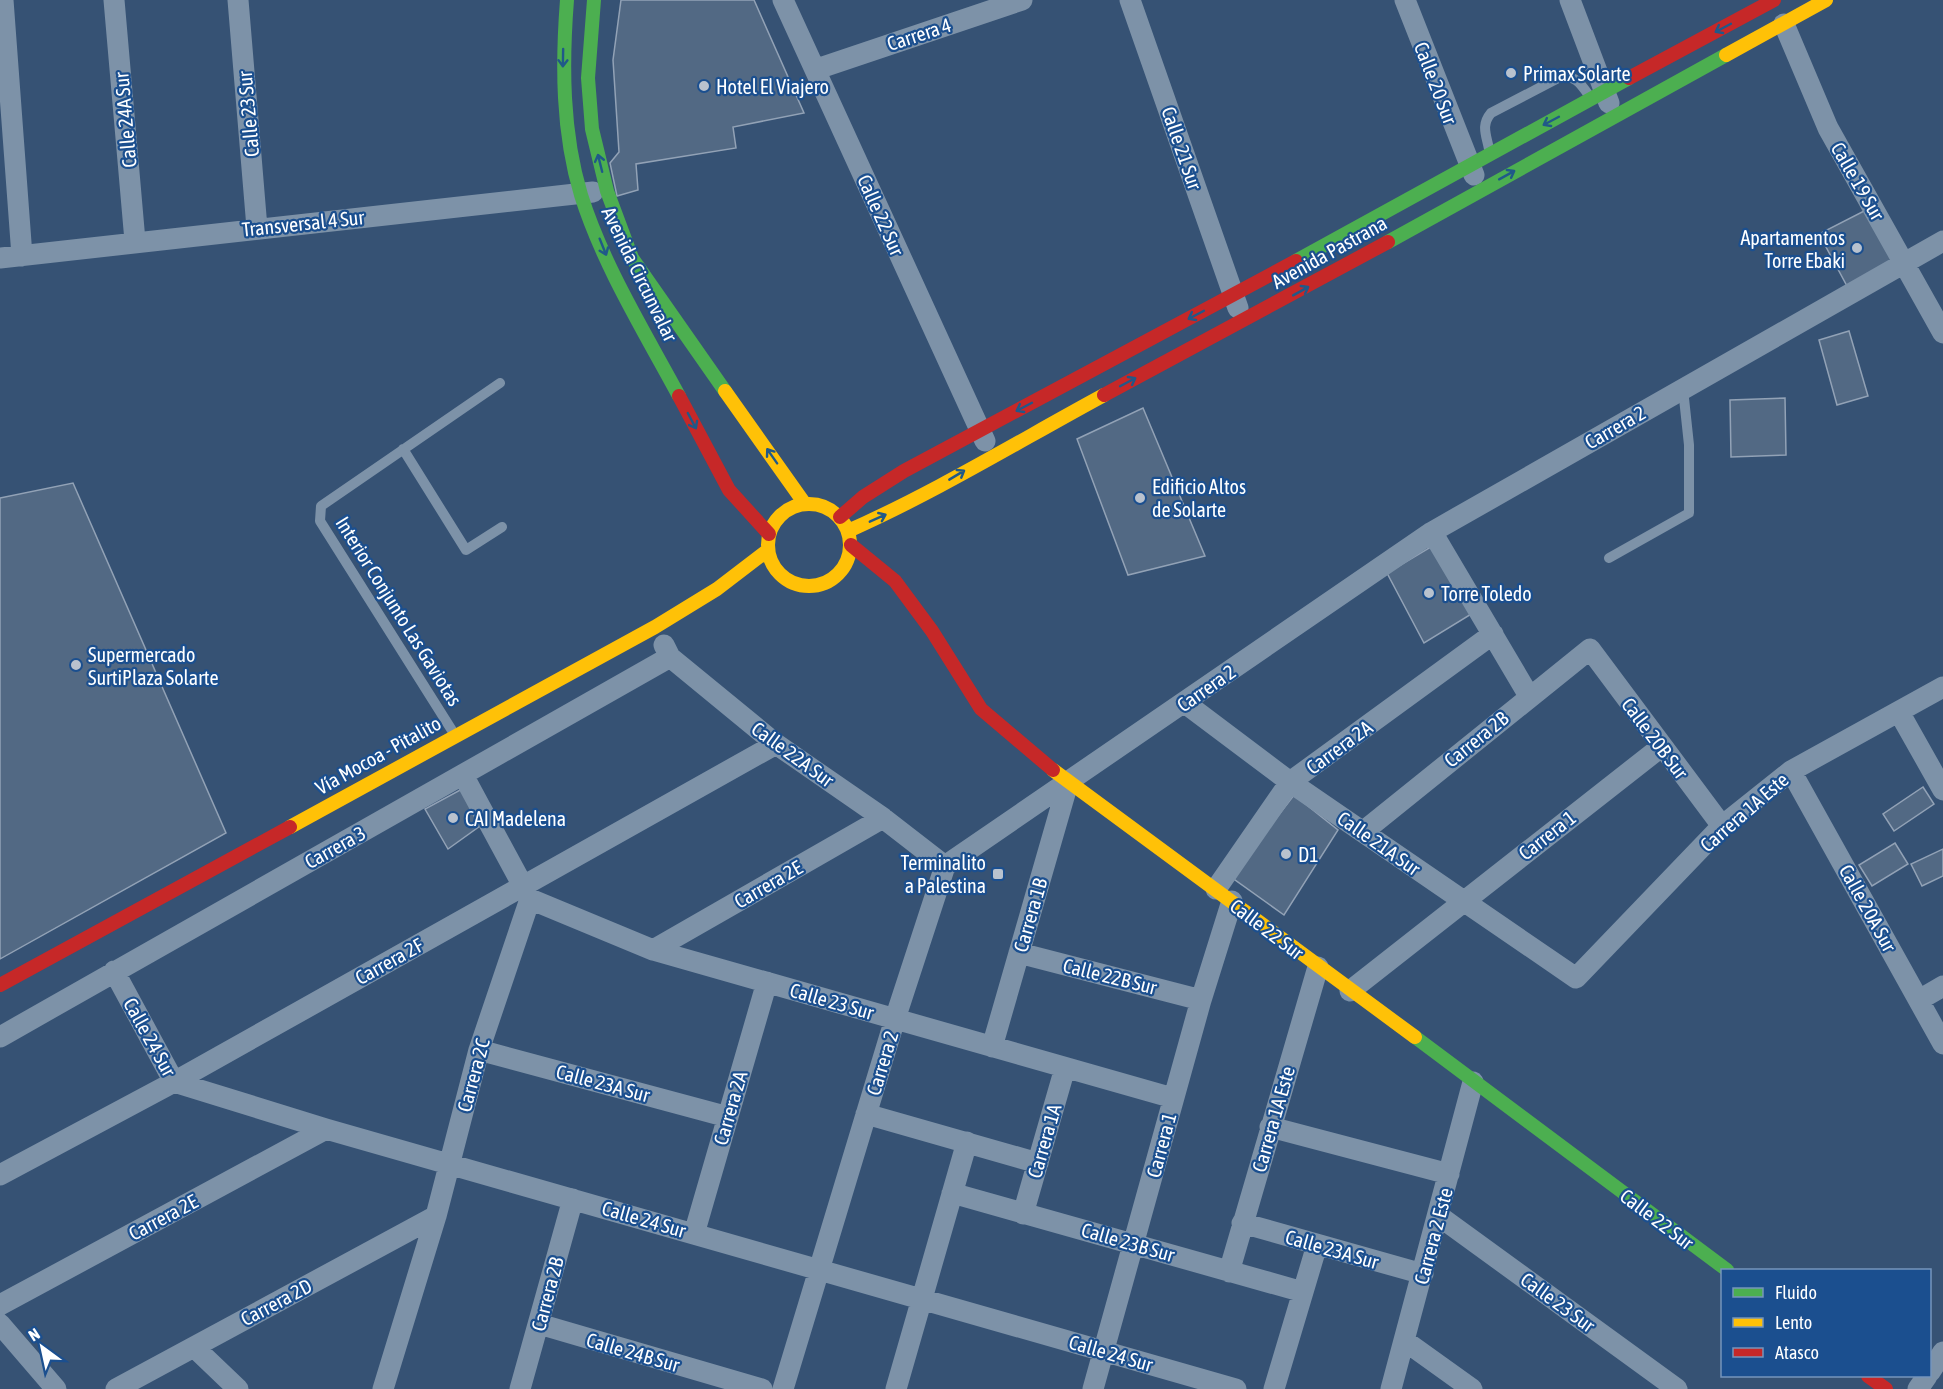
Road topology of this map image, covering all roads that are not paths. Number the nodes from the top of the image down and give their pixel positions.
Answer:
1 (3, 0) edge
2 (114, 0) edge
3 (238, 0) edge
4 (567, 0) edge
5 (594, 0) edge
6 (783, 0) edge
7 (1022, 0) edge
8 (1130, 0) edge
9 (1405, 0) edge
10 (1570, 0) edge
11 (1774, 0) edge
12 (1826, 0) edge
13 (1740, 9) edge
14 (1784, 24) junction
15 (1753, 41) junction
16 (817, 69) junction
17 (1597, 96) junction
18 (1615, 116) junction
19 (1490, 154) junction
20 (1468, 165) junction
21 (1481, 189) junction
22 (607, 190) junction
23 (581, 194) junction
24 (257, 228) junction
25 (135, 241) junction
26 (1943, 241) edge
27 (22, 255) junction
28 (0, 258) edge
29 (1904, 263) junction
30 (1234, 296) junction
31 (1242, 322) junction
32 (1943, 333) edge
33 (500, 383) dead end
34 (1683, 389) junction
35 (979, 431) junction
36 (403, 449) junction
37 (992, 454) junction
38 (805, 504) junction
39 (840, 517) junction
40 (502, 527) dead end
41 (848, 531) junction
42 (1432, 532) junction
43 (769, 534) junction
44 (851, 545) junction
45 (768, 550) junction
46 (1609, 558) dead end
47 (846, 564) junction
48 (766, 573) junction
49 (895, 581) junction
50 (717, 590) junction
51 (655, 627) junction
52 (1493, 634) junction
53 (1590, 649) joint
54 (670, 657) junction
55 (1943, 687) edge
56 (1529, 696) junction
57 (1185, 703) junction
58 (1899, 712) junction
59 (455, 735) junction
60 (776, 744) junction
61 (1660, 747) junction
62 (1791, 771) junction
63 (463, 775) junction
64 (1290, 782) junction
65 (1068, 783) junction
66 (1943, 790) edge
67 (883, 818) junction
68 (1722, 826) junction
69 (1364, 831) junction
70 (945, 866) junction
71 (527, 892) junction
72 (1224, 895) junction
73 (1462, 901) junction
74 (653, 950) junction
75 (1019, 953) junction
76 (1318, 968) junction
77 (114, 971) junction
78 (1576, 978) joint
79 (767, 982) junction
80 (0, 985) edge
81 (1943, 986) edge
82 (1350, 991) junction
83 (1201, 1000) junction
84 (1919, 1000) junction
85 (895, 1019) junction
86 (0, 1037) edge
87 (1943, 1044) edge
88 (992, 1047) junction
89 (479, 1050) junction
90 (1065, 1068) junction
91 (174, 1082) junction
92 (1473, 1082) junction
93 (1173, 1098) junction
94 (866, 1114) junction
95 (728, 1117) junction
96 (1270, 1127) junction
97 (327, 1129) junction
98 (967, 1142) junction
99 (1038, 1162) junction
100 (450, 1163) junction
101 (1449, 1174) junction
102 (0, 1175) edge
103 (952, 1193) junction
104 (573, 1199) junction
105 (1023, 1214) junction
106 (436, 1216) junction
107 (1439, 1216) junction
108 (1242, 1224) junction
109 (694, 1234) junction
110 (1134, 1244) junction
111 (1317, 1245) junction
112 (819, 1269) junction
113 (1726, 1269) edge
114 (1229, 1272) junction
115 (1423, 1274) junction
116 (1302, 1293) junction
117 (922, 1299) junction
118 (0, 1305) edge
119 (0, 1324) edge
120 (539, 1324) junction
121 (1405, 1341) junction
122 (194, 1347) junction
123 (1104, 1351) junction
124 (1943, 1352) edge
125 (1931, 1369) edge
126 (1869, 1377) edge
127 (56, 1389) edge
128 (116, 1389) edge
129 (238, 1389) edge
130 (383, 1389) edge
131 (520, 1389) edge
132 (762, 1389) edge
133 (783, 1389) edge
134 (896, 1389) edge
135 (1093, 1389) edge
136 (1236, 1389) edge
137 (1274, 1389) edge
138 (1391, 1389) edge
139 (1472, 1389) edge
140 (1677, 1389) edge
141 (1886, 1389) edge

1 - 27 street
2 - 25 street, Calle 24A Sur
3 - 24 street, Calle 23 Sur
4 -> 23 main road, Avenida Circunvalar
22 -> 5 main road, Avenida Circunvalar
6 - 16 street, Calle 22 Sur
7 - 16 street, Carrera 4
8 - 30 street, Calle 21 Sur
9 - 20 street, Calle 20 Sur
10 - 17 street
11 - 13 main road, Avenida Pastrana
12 - 14 main road, Avenida Pastrana
13 - 15 street
13 -> 17 main road, Avenida Pastrana
14 - 15 main road, Avenida Pastrana
14 - 29 street, Calle 19 Sur
15 - 18 main road, Avenida Pastrana
16 - 35 street, Calle 22 Sur
17 - 18 street
17 -> 19 main road, Avenida Pastrana
17 - 19 lane
21 -> 18 main road, Avenida Pastrana
19 - 20 main road, Avenida Pastrana
20 - 21 street, Calle 20 Sur
20 - 30 main road, Avenida Pastrana
31 -> 21 main road, Avenida Pastrana
22 - 23 street, Transversal 4 Sur
38 -> 22 main road, Avenida Circunvalar
23 - 24 street, Transversal 4 Sur
23 -> 43 main road, Avenida Circunvalar
24 - 25 street, Transversal 4 Sur
25 - 27 street, Transversal 4 Sur
26 - 29 street, Carrera 2
27 - 28 street, Transversal 4 Sur
29 - 32 street, Calle 19 Sur
29 - 34 street, Carrera 2
30 - 31 street, Calle 21 Sur
30 -> 35 main road, Avenida Pastrana
37 -> 31 main road, Avenida Pastrana
33 - 36 lane, Interior Conjunto Las Gaviotas
34 - 42 street, Carrera 2
34 - 46 lane
35 - 37 street, Calle 22 Sur
35 - 39 main road, Avenida Pastrana
36 - 40 lane
36 - 59 lane, Interior Conjunto Las Gaviotas
41 -> 37 main road, Avenida Pastrana
38 - 39 main road
38 - 43 main road
39 - 41 main road
41 - 44 main road
42 - 52 street
42 - 57 street, Carrera 2
43 - 45 main road
44 - 47 main road
44 - 49 main road, Calle 22 Sur
45 - 48 main road
45 - 50 main road, Vía Mocoa - Pitalito
47 - 48 main road
47 - 49 main road
48 - 50 main road
49 - 65 main road, Calle 22 Sur
50 - 51 main road, Vía Mocoa - Pitalito
51 - 54 street, Calle 22A Sur
51 - 59 main road, Vía Mocoa - Pitalito
52 - 56 street
52 - 64 street, Carrera 2A
53 - 56 street, Carrera 2B
53 - 61 street, Calle 20B Sur
54 - 60 street, Calle 22A Sur
54 - 63 street, Carrera 3
55 - 58 street, Carrera 1A Este
56 - 69 street, Carrera 2B
57 - 64 street, Calle 21A Sur
57 - 65 street, Carrera 2
58 - 62 street, Carrera 1A Este
58 - 66 street
59 - 80 main road, Vía Mocoa - Pitalito
60 - 67 street, Calle 22A Sur
60 - 71 street, Carrera 2F
61 - 68 street, Calle 20B Sur
61 - 73 street, Carrera 1
62 - 68 street, Carrera 1A Este
62 - 84 street, Calle 20A Sur
63 - 71 street
63 - 77 street, Carrera 3
64 - 69 street, Calle 21A Sur
64 - 72 street, Carrera 2A
65 - 70 street, Carrera 2
65 - 72 main road, Calle 22 Sur
65 - 75 street, Carrera 1B
67 - 70 street, Calle 22A Sur
67 - 74 street, Carrera 2E
68 - 78 street, Carrera 1A Este
69 - 73 street, Calle 21A Sur
70 - 85 street, Carrera 2
71 - 74 street, Calle 23 Sur
71 - 89 street, Carrera 2C
71 - 91 street, Carrera 2F
72 - 76 main road, Calle 22 Sur
72 - 83 street, Carrera 1
73 - 78 street, Calle 21A Sur
73 - 82 street, Carrera 1
74 - 79 street, Calle 23 Sur
75 - 83 street, Calle 22B Sur
75 - 88 street, Carrera 1B
76 - 82 main road, Calle 22 Sur
76 - 96 street, Carrera 1A Este
77 - 86 street, Carrera 3
77 - 91 street, Calle 24 Sur
79 - 85 street, Calle 23 Sur
79 - 95 street, Carrera 2A
81 - 84 street
82 - 92 main road, Calle 22 Sur
83 - 93 street, Carrera 1
84 - 87 street, Calle 20A Sur
85 - 88 street, Calle 23 Sur
85 - 94 street, Carrera 2
88 - 90 street, Calle 23 Sur
89 - 95 street, Calle 23A Sur
89 - 100 street, Carrera 2C
90 - 93 street, Calle 23 Sur
90 - 99 street, Carrera 1A
91 - 97 street, Calle 24 Sur
91 - 102 street, Carrera 2F
92 - 101 street, Carrera 2 Este
92 - 113 main road, Calle 22 Sur
93 - 110 street, Carrera 1
94 - 98 street
94 - 112 street, Carrera 2
95 - 109 street, Carrera 2A
96 - 101 street
96 - 108 street, Carrera 1A Este
97 - 100 street, Calle 24 Sur
97 - 118 street, Carrera 2E
98 - 99 street
98 - 103 street
99 - 105 street, Carrera 1A
100 - 104 street, Calle 24 Sur
100 - 106 street, Carrera 2C
101 - 107 street, Carrera 2 Este
103 - 105 street, Calle 23B Sur
103 - 117 street
104 - 109 street, Calle 24 Sur
104 - 120 street, Carrera 2B
105 - 110 street, Calle 23B Sur
106 - 122 street, Carrera 2D
106 - 130 street, Carrera 2C
107 - 115 street, Carrera 2 Este
107 - 140 street, Calle 23 Sur
108 - 111 street, Calle 23A Sur
108 - 114 street, Carrera 1A Este
109 - 112 street, Calle 24 Sur
110 - 114 street, Calle 23B Sur
110 - 123 street, Carrera 1
111 - 115 street, Calle 23A Sur
111 - 116 street
112 - 117 street, Calle 24 Sur
112 - 133 street, Carrera 2
114 - 116 street, Calle 23B Sur
115 - 121 street, Carrera 2 Este
116 - 137 street
117 - 123 street, Calle 24 Sur
117 - 134 street
119 - 127 street
120 - 131 street, Carrera 2B
120 - 132 street, Calle 24B Sur
121 - 138 street, Carrera 2 Este
121 - 139 street
122 - 128 street, Carrera 2D
122 - 129 street
123 - 135 street, Carrera 1
123 - 136 street, Calle 24 Sur
124 - 125 street
126 - 141 main road

